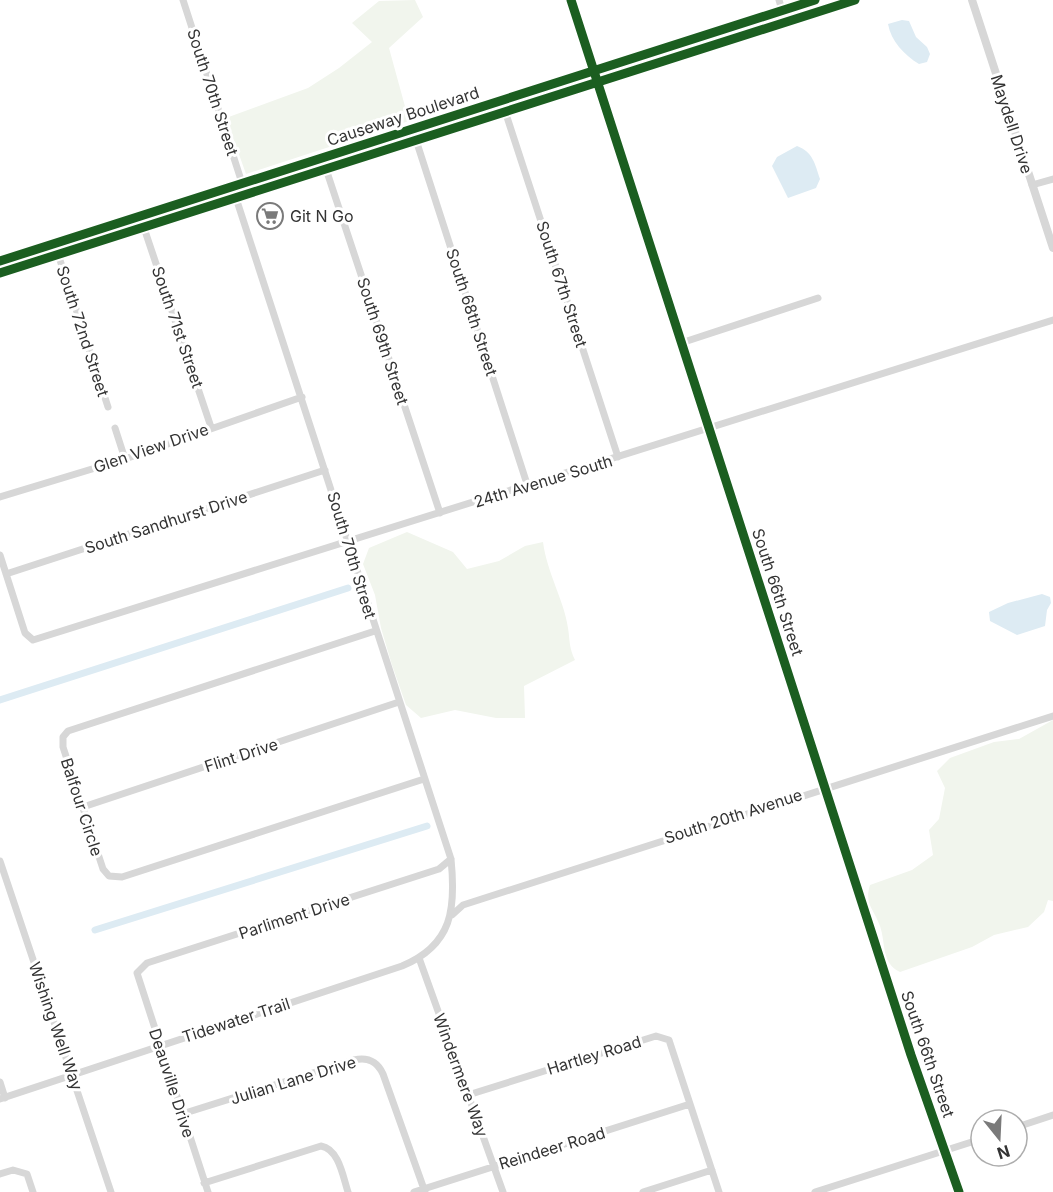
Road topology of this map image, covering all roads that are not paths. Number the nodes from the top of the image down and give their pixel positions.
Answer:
1 (183, 0) edge
2 (571, 0) edge
3 (815, 0) edge
4 (855, 0) edge
5 (972, 0) edge
6 (781, 5) edge
7 (718, 31) junction
8 (673, 58) junction
9 (595, 76) junction
10 (505, 111) junction
11 (416, 140) junction
12 (326, 169) junction
13 (1053, 179) edge
14 (237, 185) junction
15 (1032, 185) junction
16 (241, 196) junction
17 (144, 228) junction
18 (1053, 248) edge
19 (58, 254) junction
20 (0, 261) edge
21 (0, 273) edge
22 (818, 298) dead end
23 (1053, 320) edge
24 (681, 343) junction
25 (302, 398) junction
26 (108, 407) dead end
27 (211, 427) junction
28 (115, 428) dead end
29 (710, 430) junction
30 (618, 457) junction
31 (124, 459) junction
32 (325, 470) junction
33 (527, 484) junction
34 (0, 496) edge
35 (440, 513) junction
36 (349, 543) junction
37 (0, 555) edge
38 (6, 574) junction
39 (375, 631) junction
40 (399, 702) junction
41 (1053, 716) edge
42 (424, 779) junction
43 (826, 786) junction
44 (82, 807) junction
45 (451, 858) junction
46 (1, 866) edge
47 (452, 915) junction
48 (419, 958) junction
49 (137, 973) joint
50 (159, 1045) junction
51 (72, 1074) junction
52 (0, 1082) edge
53 (468, 1095) junction
54 (2, 1099) edge
55 (690, 1104) junction
56 (182, 1114) junction
57 (1053, 1115) edge
58 (1029, 1123) edge
59 (969, 1143) edge
60 (946, 1150) junction
61 (494, 1166) junction
62 (712, 1170) junction
63 (0, 1174) edge
64 (204, 1183) junction
65 (425, 1190) edge
66 (33, 1192) edge
67 (111, 1192) edge
68 (208, 1192) edge
69 (348, 1192) edge
70 (414, 1192) edge
71 (503, 1192) edge
72 (643, 1192) edge
73 (719, 1192) edge
74 (815, 1192) edge
75 (959, 1192) edge

1 - 14 street, South 70th Street
2 - 9 street, South 66th Street
3 - 6 main road, Causeway Boulevard
4 - 8 main road, Causeway Boulevard
5 - 15 street, Maydell Drive
6 - 7 main road, Causeway Boulevard
7 - 8 main road
7 - 9 main road, Causeway Boulevard
8 - 9 main road, Causeway Boulevard
9 - 10 main road, Causeway Boulevard
9 - 14 main road, Causeway Boulevard
9 - 24 street, South 66th Street
10 - 11 main road, Causeway Boulevard
10 - 30 street, South 67th Street
11 - 12 main road, Causeway Boulevard
11 - 33 street, South 68th Street
12 - 16 main road, Causeway Boulevard
12 - 35 street, South 69th Street
13 - 15 street
14 - 16 main road
14 - 20 main road, Causeway Boulevard
15 - 18 street, Maydell Drive
16 - 17 main road, Causeway Boulevard
16 - 25 street, South 70th Street
17 - 19 main road, Causeway Boulevard
17 - 27 street, South 71st Street
19 - 21 main road, Causeway Boulevard
19 - 26 street, South 72nd Street
22 - 24 street
23 - 29 street, 24th Avenue South
24 - 29 street, South 66th Street
25 - 27 street, Glen View Drive
25 - 32 street, South 70th Street
27 - 31 street, Glen View Drive
28 - 31 street
29 - 30 street, 24th Avenue South
29 - 43 street, South 66th Street
30 - 33 street, 24th Avenue South
31 - 34 street, Glen View Drive
32 - 36 street, South 70th Street
32 - 38 street, South Sandhurst Drive
33 - 35 street, 24th Avenue South
35 - 36 street, 24th Avenue South
36 - 38 street, 24th Avenue South
36 - 39 street, South 70th Street
37 - 38 street
39 - 40 street, South 70th Street
39 - 44 street, Balfour Circle
40 - 42 street, South 70th Street
40 - 44 street, Flint Drive
41 - 43 street, South 20th Avenue
42 - 44 street, Balfour Circle
42 - 45 street, South 70th Street
43 - 47 street, South 20th Avenue
43 - 60 street, South 66th Street
45 - 47 street, South 70th Street
45 - 49 street, Parliment Drive
46 - 51 street, Wishing Well Way
47 - 48 street, Tidewater Trail
48 - 50 street, Tidewater Trail
48 - 53 street, Windermere Way
49 - 50 street, Deauville Drive
50 - 51 street, Tidewater Trail
50 - 56 street, Deauville Drive
51 - 54 street, Tidewater Trail
51 - 67 street, Wishing Well Way
52 - 54 street
53 - 55 street, Hartley Road
53 - 61 street, Windermere Way
55 - 61 street, Reindeer Road
55 - 62 street, Hartley Road
56 - 64 street, Deauville Drive
56 - 65 street, Julian Lane Drive
57 - 58 street
59 - 60 street
60 - 74 street
60 - 75 street, South 66th Street
61 - 65 street, Reindeer Road
61 - 71 street, Windermere Way
62 - 72 street
62 - 73 street, Hartley Road
63 - 66 street
64 - 68 street, Deauville Drive
64 - 69 street
65 - 70 street, Reindeer Road

